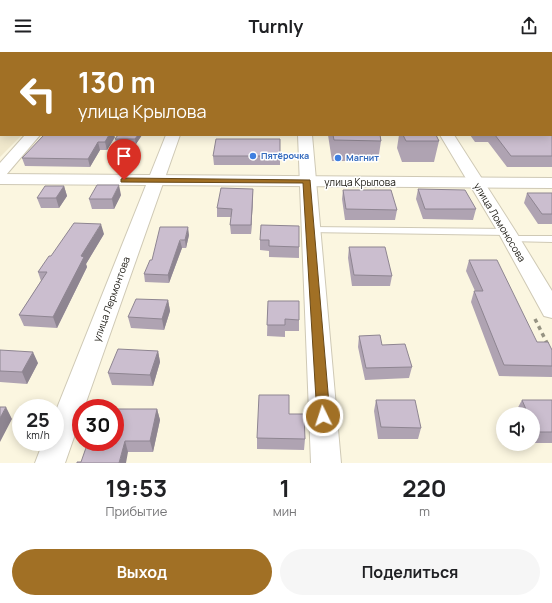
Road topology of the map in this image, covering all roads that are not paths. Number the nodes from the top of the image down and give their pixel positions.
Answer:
1 (32, 136) edge
2 (173, 136) edge
3 (305, 136) edge
4 (448, 136) edge
5 (0, 172) edge
6 (0, 179) edge
7 (155, 180) junction
8 (307, 181) junction
9 (476, 182) junction
10 (552, 183) edge
11 (310, 230) junction
12 (509, 235) junction
13 (552, 239) edge
14 (552, 310) edge
15 (50, 463) edge
16 (326, 463) edge

1 - 5 street
2 - 7 street, улица Лермонтова
3 - 8 street
4 - 9 street, улица Ломоносова
6 - 7 main road, улица Крылова
7 - 8 main road, улица Крылова
7 - 15 street, улица Лермонтова
8 - 9 main road, улица Крылова
8 - 11 street
9 - 10 main road, улица Крылова
9 - 12 street, улица Ломоносова
11 - 12 lane
11 - 16 street
12 - 13 lane
12 - 14 street, улица Ломоносова

